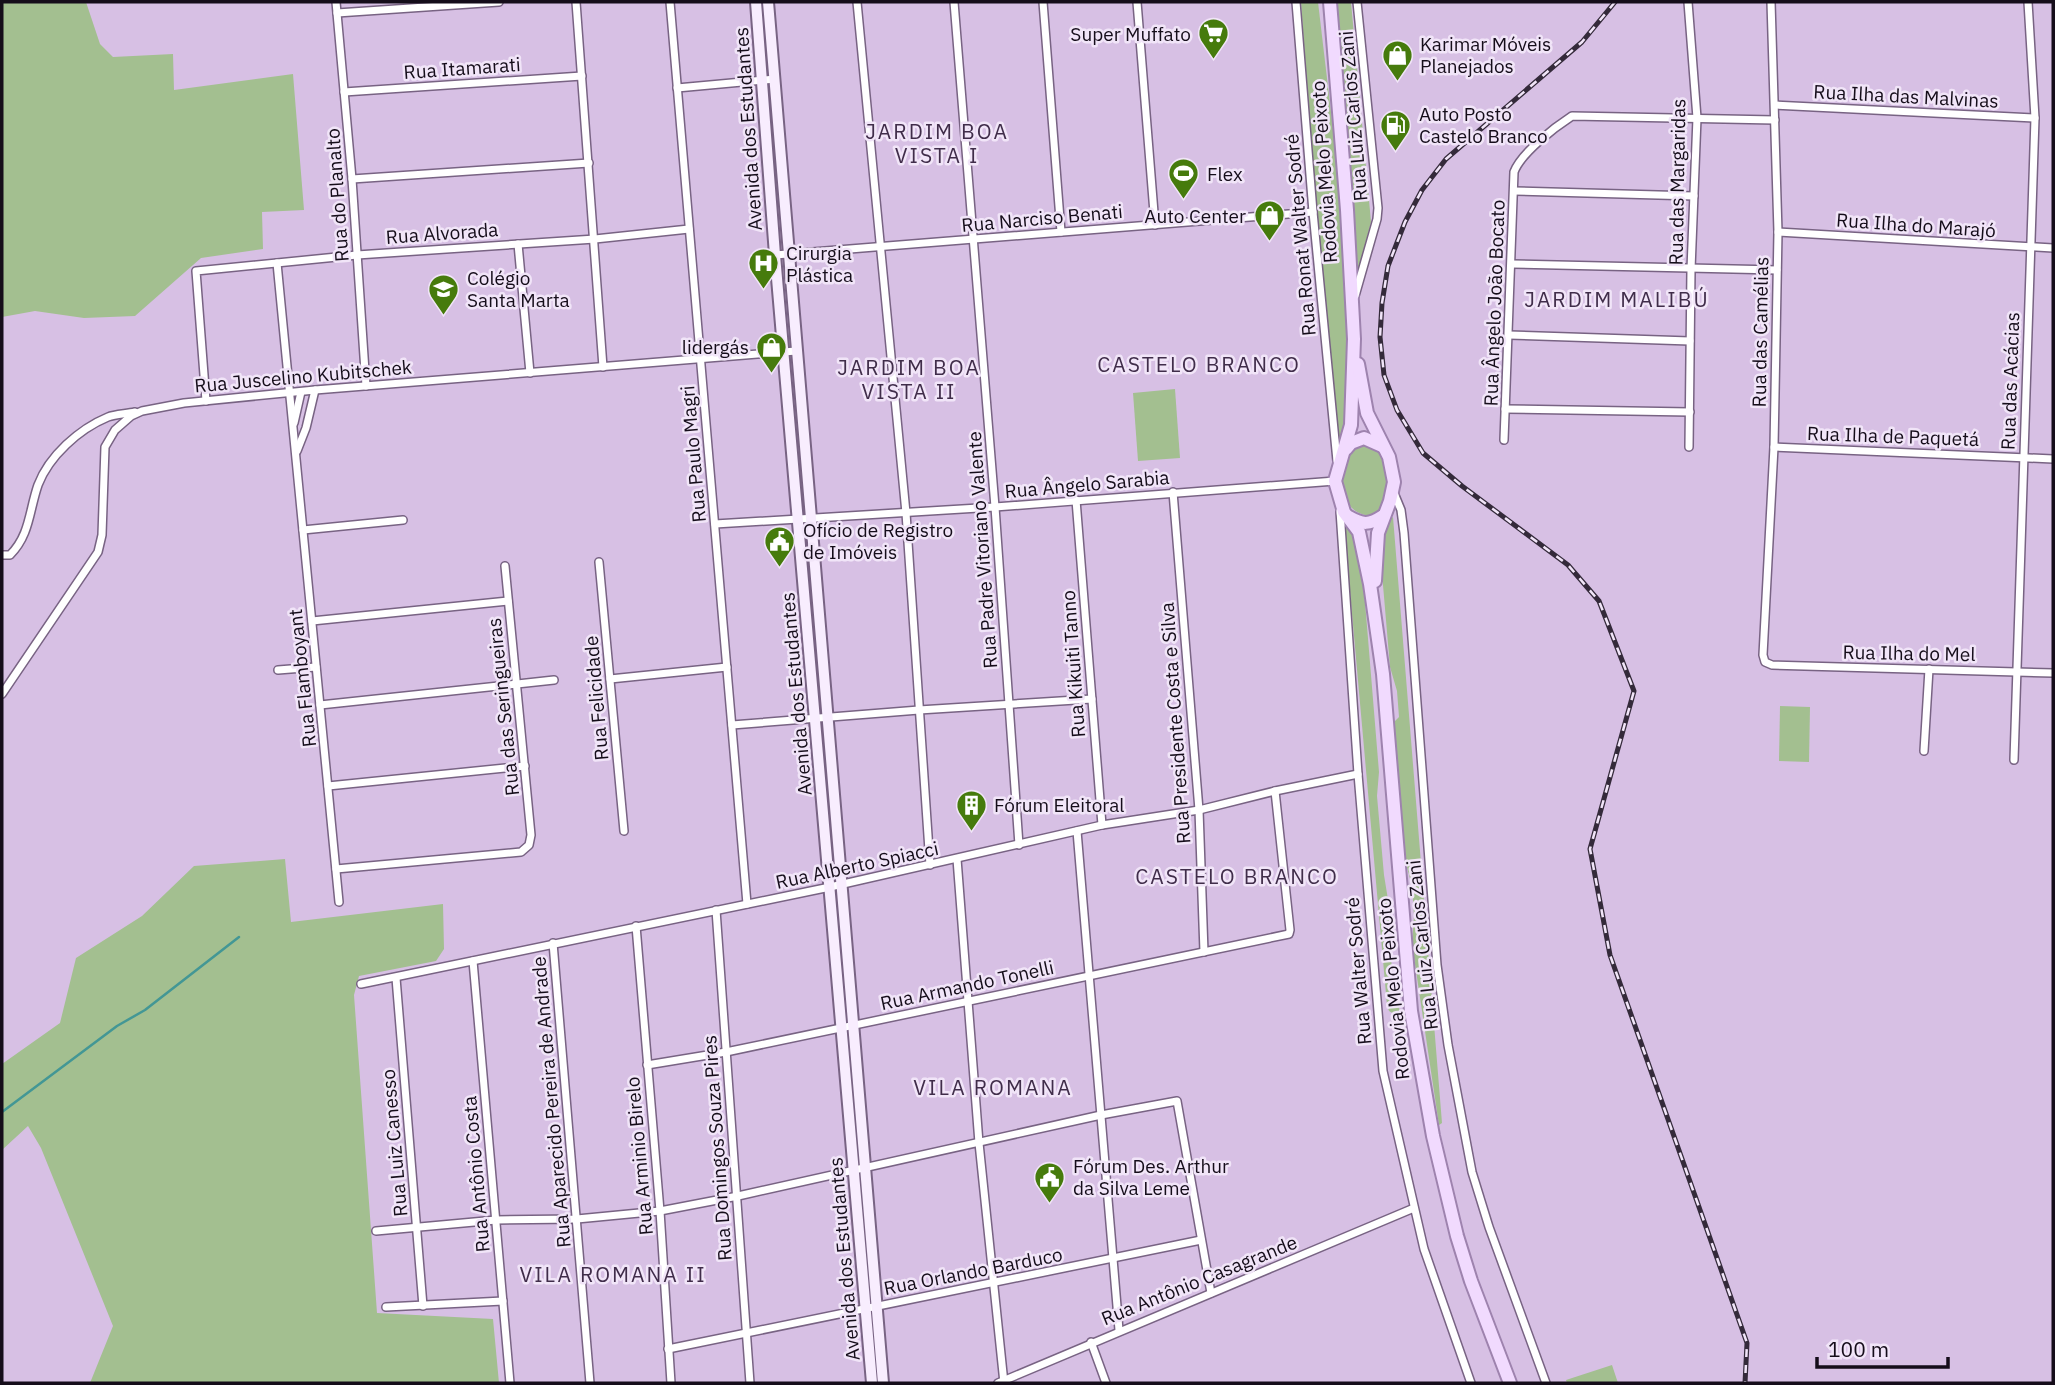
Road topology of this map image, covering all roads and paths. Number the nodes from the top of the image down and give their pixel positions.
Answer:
1 (336, 2) edge
2 (499, 2) edge
3 (576, 2) edge
4 (670, 2) edge
5 (756, 2) edge
6 (768, 2) edge
7 (858, 2) edge
8 (954, 2) edge
9 (1043, 2) edge
10 (1137, 2) edge
11 (1296, 2) edge
12 (1330, 2) edge
13 (1357, 2) edge
14 (1688, 2) edge
15 (1771, 2) edge
16 (2028, 2) edge
17 (337, 13) junction
18 (582, 76) junction
19 (775, 79) junction
20 (762, 80) junction
21 (677, 88) junction
22 (345, 92) junction
23 (1775, 104) junction
24 (1697, 118) junction
25 (2035, 118) junction
26 (1775, 120) junction
27 (589, 163) junction
28 (352, 179) junction
29 (1514, 191) junction
30 (1694, 196) junction
31 (1313, 212) junction
32 (1155, 225) junction
33 (689, 229) junction
34 (1061, 232) junction
35 (1778, 232) junction
36 (595, 239) junction
37 (973, 239) junction
38 (518, 244) junction
39 (881, 247) junction
40 (2030, 248) junction
41 (2053, 248) edge
42 (788, 254) junction
43 (357, 255) junction
44 (775, 255) junction
45 (277, 263) junction
46 (1512, 264) junction
47 (1691, 269) junction
48 (1777, 270) junction
49 (1353, 307) junction
50 (1509, 335) junction
51 (1354, 339) junction
52 (1690, 341) junction
53 (796, 351) junction
54 (783, 352) junction
55 (701, 359) junction
56 (603, 367) junction
57 (530, 373) junction
58 (366, 386) junction
59 (315, 390) junction
60 (301, 391) junction
61 (288, 393) junction
62 (206, 401) junction
63 (1505, 409) junction
64 (142, 411) junction
65 (1690, 412) junction
66 (293, 427) junction
67 (1504, 440) dead end
68 (1383, 446) junction
69 (1689, 447) dead end
70 (1774, 447) junction
71 (1346, 449) junction
72 (297, 452) junction
73 (2024, 457) junction
74 (2053, 459) edge
75 (1338, 466) junction
76 (1335, 481) junction
77 (1172, 492) junction
78 (1393, 492) junction
79 (1076, 500) junction
80 (1340, 503) junction
81 (995, 507) junction
82 (905, 513) junction
83 (1384, 516) junction
84 (1349, 517) junction
85 (804, 518) junction
86 (403, 520) dead end
87 (715, 524) junction
88 (303, 530) junction
89 (2, 555) edge
90 (599, 562) dead end
91 (505, 566) dead end
92 (508, 601) junction
93 (312, 621) junction
94 (1375, 621) junction
95 (1765, 662) joint
96 (316, 667) junction
97 (727, 667) junction
98 (1929, 669) junction
99 (278, 670) dead end
100 (2016, 672) junction
101 (2053, 673) edge
102 (610, 679) junction
103 (554, 680) dead end
104 (516, 684) junction
105 (2, 694) edge
106 (1092, 699) junction
107 (1009, 704) junction
108 (320, 705) junction
109 (919, 710) junction
110 (816, 718) junction
111 (828, 718) junction
112 (732, 725) junction
113 (1924, 751) dead end
114 (2014, 760) dead end
115 (525, 766) junction
116 (1358, 774) junction
117 (328, 786) junction
118 (1275, 791) junction
119 (1199, 810) junction
120 (1102, 825) junction
121 (624, 831) dead end
122 (1077, 831) junction
123 (1019, 845) junction
124 (957, 859) junction
125 (930, 865) junction
126 (336, 869) junction
127 (843, 883) junction
128 (830, 887) junction
129 (339, 902) dead end
130 (747, 904) junction
131 (716, 910) junction
132 (636, 926) junction
133 (553, 943) junction
134 (1204, 952) junction
135 (472, 961) junction
136 (1090, 975) junction
137 (396, 978) junction
138 (361, 984) dead end
139 (969, 999) junction
140 (848, 1026) junction
141 (726, 1052) junction
142 (647, 1065) junction
143 (1101, 1115) junction
144 (979, 1143) junction
145 (859, 1169) junction
146 (738, 1196) junction
147 (1414, 1208) junction
148 (660, 1211) junction
149 (577, 1219) junction
150 (496, 1220) junction
151 (417, 1226) junction
152 (376, 1231) dead end
153 (1201, 1240) junction
154 (1112, 1258) junction
155 (994, 1283) junction
156 (1211, 1293) junction
157 (503, 1301) junction
158 (422, 1306) junction
159 (386, 1307) dead end
160 (871, 1307) junction
161 (1119, 1330) junction
162 (746, 1333) junction
163 (1091, 1342) junction
164 (668, 1349) junction
165 (1002, 1382) edge
166 (510, 1383) edge
167 (590, 1383) edge
168 (671, 1383) edge
169 (750, 1383) edge
170 (872, 1383) edge
171 (883, 1383) edge
172 (1105, 1383) edge
173 (1471, 1383) edge
174 (1510, 1383) edge
175 (1546, 1383) edge

1 - 17 street, Rua do Planalto
2 - 17 street
3 - 18 street
4 - 21 street, Rua Paulo Magri
5 - 20 street, Avenida dos Estudantes
6 - 19 street, Avenida dos Estudantes
7 - 39 street
8 - 37 street, Rua Padre Vitoriano Valente
9 - 34 street
10 - 32 street
11 - 31 street, Rua Ronat Walter Sodré
12 - 49 main road, Rodovia Melo Peixoto
13 - 49 street, Rua Luiz Carlos Zani
14 - 24 street, Rua das Margaridas
15 - 23 street, Rua das Camélias
16 - 25 street, Rua das Acácias
17 - 22 street, Rua do Planalto
18 - 22 street, Rua Itamarati
18 - 27 street
19 - 20 street
19 - 42 street, Avenida dos Estudantes
20 - 21 street
20 - 44 street, Avenida dos Estudantes
21 - 33 street, Rua Paulo Magri
22 - 28 street, Rua do Planalto
23 - 25 street, Rua Ilha das Malvinas
23 - 26 street, Rua das Camélias
24 - 26 street
24 - 29 street, Rua Ângelo João Bocato
24 - 30 street, Rua das Margaridas
25 - 40 street, Rua das Acácias
26 - 35 street, Rua das Camélias
27 - 28 street
27 - 36 street
28 - 43 street, Rua do Planalto
29 - 30 street
29 - 46 street, Rua Ângelo João Bocato
30 - 47 street, Rua das Margaridas
31 - 32 street, Rua Narciso Benati
31 - 75 street, Rua Ronat Walter Sodré
32 - 34 street, Rua Narciso Benati
33 - 36 street, Rua Alvorada
33 - 55 street, Rua Paulo Magri
34 - 37 street, Rua Narciso Benati
35 - 40 street, Rua Ilha do Marajó
35 - 48 street, Rua das Camélias
36 - 38 street, Rua Alvorada
36 - 56 street
37 - 39 street, Rua Narciso Benati
37 - 81 street, Rua Padre Vitoriano Valente
38 - 43 street, Rua Alvorada
38 - 57 street
39 - 42 street, Rua Narciso Benati
39 - 82 street
40 - 41 street, Rua Ilha do Marajó
40 - 73 street, Rua das Acácias
42 - 44 street, Rua Narciso Benati
42 - 53 street, Avenida dos Estudantes
43 - 45 street, Rua Alvorada
43 - 58 street, Rua do Planalto
44 - 54 street, Avenida dos Estudantes
45 - 61 street, Rua Flamboyant
45 - 62 street, Rua Alvorada
46 - 47 street
46 - 50 street, Rua Ângelo João Bocato
47 - 48 street
47 - 52 street, Rua das Margaridas
48 - 70 street, Rua das Camélias
49 - 51 main road, Rodovia Melo Peixoto
50 - 52 street
50 - 63 street, Rua Ângelo João Bocato
51 - 68 main road, Rodovia Melo Peixoto
51 - 71 main road, Rodovia Melo Peixoto
52 - 65 street, Rua das Margaridas
53 - 54 street, Rua Juscelino Kubitschek
53 - 85 street, Avenida dos Estudantes
54 - 55 street, Rua Juscelino Kubitschek
54 - 85 street, Avenida dos Estudantes
55 - 56 street, Rua Juscelino Kubitschek
55 - 87 street, Rua Paulo Magri
56 - 57 street, Rua Juscelino Kubitschek
57 - 58 street, Rua Juscelino Kubitschek
58 - 59 street, Rua Juscelino Kubitschek
59 - 60 street, Rua Juscelino Kubitschek
59 - 72 street
60 - 61 street, Rua Juscelino Kubitschek
60 - 66 street
61 - 62 street, Rua Juscelino Kubitschek
61 - 66 street, Rua Flamboyant
62 - 64 street, Rua Juscelino Kubitschek
63 - 65 street
63 - 67 street, Rua Ângelo João Bocato
64 - 89 street
64 - 105 street, Rua Juscelino Kubitschek
65 - 69 street, Rua das Margaridas
66 - 72 street, Rua Flamboyant
68 - 71 main road
68 - 78 main road, Rodovia Melo Peixoto
70 - 73 street, Rua Ilha de Paquetá
70 - 95 street, Rua das Camélias
71 - 75 main road, Rodovia Melo Peixoto
72 - 88 street, Rua Flamboyant
73 - 74 street, Rua Ilha de Paquetá
73 - 100 street, Rua das Acácias
75 - 76 main road, Rodovia Melo Peixoto
76 - 77 street, Rua Ângelo Sarabia
76 - 80 main road, Rodovia Melo Peixoto
77 - 79 street, Rua Ângelo Sarabia
77 - 119 street, Rua Presidente Costa e Silva
78 - 83 main road, Rodovia Melo Peixoto
78 - 175 street, Rua Luiz Carlos Zani
79 - 81 street, Rua Ângelo Sarabia
79 - 106 street, Rua Kikuiti Tanno
80 - 84 main road, Rodovia Melo Peixoto
80 - 116 street, Rua Walter Sodré
81 - 82 street, Rua Ângelo Sarabia
81 - 107 street, Rua Padre Vitoriano Valente
82 - 85 street, Rua Ângelo Sarabia
82 - 109 street
83 - 84 main road
83 - 94 main road, Rodovia Melo Peixoto
84 - 94 main road, Rodovia Melo Peixoto
85 - 87 street, Rua Ângelo Sarabia
85 - 110 street, Avenida dos Estudantes
85 - 111 street, Avenida dos Estudantes
86 - 88 street
87 - 97 street, Rua Paulo Magri
88 - 93 street, Rua Flamboyant
90 - 102 street, Rua Felicidade
91 - 92 street, Rua das Seringueiras
92 - 93 street
92 - 104 street, Rua das Seringueiras
93 - 96 street, Rua Flamboyant
94 - 174 main road, Rodovia Melo Peixoto
95 - 98 street, Rua Ilha do Mel
96 - 99 street
96 - 108 street, Rua Flamboyant
97 - 102 street
97 - 112 street, Rua Paulo Magri
98 - 100 street, Rua Ilha do Mel
98 - 113 street
100 - 101 street, Rua Ilha do Mel
100 - 114 street, Rua das Acácias
102 - 121 street, Rua Felicidade
103 - 104 street
104 - 108 street
104 - 115 street, Rua das Seringueiras
106 - 107 street
106 - 120 street, Rua Kikuiti Tanno
107 - 109 street
107 - 123 street, Rua Padre Vitoriano Valente
108 - 117 street, Rua Flamboyant
109 - 111 street
109 - 125 street
110 - 111 street
110 - 112 street
110 - 128 street, Avenida dos Estudantes
111 - 127 street, Avenida dos Estudantes
112 - 130 street, Rua Paulo Magri
115 - 117 street
115 - 126 street, Rua das Seringueiras
116 - 118 street, Rua Alberto Spiacci
116 - 147 street, Rua Walter Sodré
117 - 126 street, Rua Flamboyant
118 - 119 street, Rua Alberto Spiacci
118 - 134 street, Rua Armando Tonelli
119 - 120 street, Rua Alberto Spiacci
119 - 134 street, Rua Presidente Costa e Silva
120 - 122 street, Rua Alberto Spiacci
122 - 123 street, Rua Alberto Spiacci
122 - 136 street
123 - 124 street, Rua Alberto Spiacci
124 - 125 street, Rua Alberto Spiacci
124 - 139 street
125 - 127 street, Rua Alberto Spiacci
126 - 129 street, Rua Flamboyant
127 - 128 street, Rua Alberto Spiacci
127 - 140 street, Avenida dos Estudantes
128 - 130 street, Rua Alberto Spiacci
128 - 140 street, Avenida dos Estudantes
130 - 131 street, Rua Alberto Spiacci
131 - 132 street, Rua Alberto Spiacci
131 - 141 street, Rua Domingos Souza Pires
132 - 133 street, Rua Alberto Spiacci
132 - 142 street, Rua Arminio Birelo
133 - 135 street, Rua Alberto Spiacci
133 - 149 street, Rua Aparecido Pereira de Andrade
134 - 136 street, Rua Armando Tonelli
135 - 137 street, Rua Alberto Spiacci
135 - 150 street, Rua Antônio Costa
136 - 139 street, Rua Armando Tonelli
136 - 143 street
137 - 138 street, Rua Alberto Spiacci
137 - 151 street, Rua Luiz Canesso
139 - 140 street, Rua Armando Tonelli
139 - 144 street
140 - 141 street, Rua Armando Tonelli
140 - 145 street, Avenida dos Estudantes
141 - 142 street, Rua Armando Tonelli
141 - 146 street, Rua Domingos Souza Pires
142 - 148 street, Rua Arminio Birelo
143 - 144 street
143 - 153 street
143 - 154 street
144 - 145 street
144 - 155 street
145 - 146 street
145 - 160 street, Avenida dos Estudantes
146 - 148 street
146 - 162 street, Rua Domingos Souza Pires
147 - 156 street, Rua Antônio Casagrande
147 - 173 street, Rua Walter Sodré
148 - 149 street
148 - 164 street, Rua Arminio Birelo
149 - 150 street
149 - 167 street, Rua Aparecido Pereira de Andrade
150 - 151 street
150 - 157 street, Rua Antônio Costa
151 - 152 street
151 - 158 street, Rua Luiz Canesso
153 - 154 street, Rua Orlando Barduco
153 - 156 street
154 - 155 street, Rua Orlando Barduco
154 - 161 street
155 - 160 street, Rua Orlando Barduco
155 - 165 street
156 - 161 street, Rua Antônio Casagrande
157 - 158 street
157 - 166 street, Rua Antônio Costa
158 - 159 street
160 - 162 street, Rua Orlando Barduco
160 - 170 street, Avenida dos Estudantes
160 - 171 street, Avenida dos Estudantes
161 - 163 street, Rua Antônio Casagrande
162 - 164 street, Rua Orlando Barduco
162 - 169 street, Rua Domingos Souza Pires
163 - 165 street, Rua Antônio Casagrande
163 - 172 street
164 - 168 street, Rua Arminio Birelo

